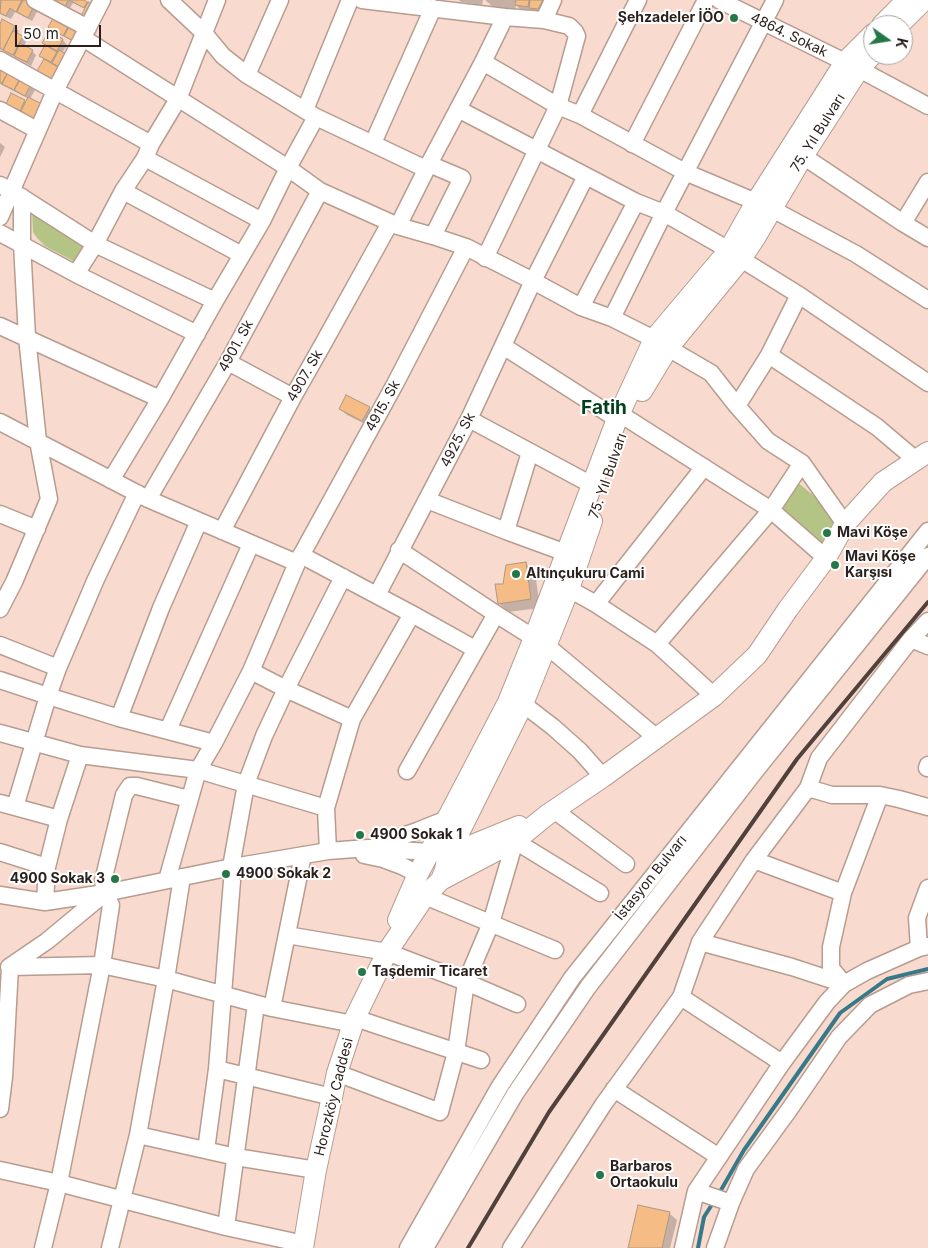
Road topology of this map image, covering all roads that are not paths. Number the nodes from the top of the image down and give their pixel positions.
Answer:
1 (35, 0) edge
2 (102, 0) edge
3 (169, 0) edge
4 (216, 0) edge
5 (280, 0) edge
6 (350, 0) edge
7 (362, 0) edge
8 (553, 0) edge
9 (638, 0) edge
10 (706, 0) edge
11 (720, 0) edge
12 (775, 0) edge
13 (919, 4) edge
14 (433, 8) junction
15 (900, 15) edge
16 (909, 15) edge
17 (504, 17) junction
18 (544, 20) junction
19 (764, 22) junction
20 (204, 32) junction
21 (85, 33) junction
22 (863, 49) edge
23 (863, 59) edge
24 (0, 60) edge
25 (483, 62) junction
26 (852, 65) junction
27 (247, 75) junction
28 (55, 91) junction
29 (178, 99) junction
30 (558, 106) junction
31 (928, 106) edge
32 (458, 109) junction
33 (0, 110) edge
34 (311, 113) junction
35 (580, 115) junction
36 (38, 130) junction
37 (373, 143) junction
38 (632, 144) junction
39 (148, 151) junction
40 (538, 151) junction
41 (803, 156) junction
42 (428, 166) junction
43 (288, 168) junction
44 (685, 172) junction
45 (586, 176) junction
46 (928, 182) edge
47 (11, 191) edge
48 (123, 191) junction
49 (320, 191) junction
50 (636, 202) junction
51 (764, 205) junction
52 (664, 213) junction
53 (0, 217) edge
54 (262, 220) junction
55 (903, 223) junction
56 (394, 224) junction
57 (0, 233) edge
58 (433, 236) junction
59 (928, 238) edge
60 (22, 244) junction
61 (95, 244) junction
62 (466, 248) junction
63 (735, 254) junction
64 (242, 255) junction
65 (485, 258) junction
66 (76, 274) junction
67 (533, 281) junction
68 (799, 295) junction
69 (215, 300) junction
70 (928, 300) edge
71 (581, 307) junction
72 (612, 318) junction
73 (0, 326) edge
74 (197, 334) junction
75 (27, 337) junction
76 (661, 344) junction
77 (503, 346) junction
78 (769, 355) junction
79 (228, 362) junction
80 (928, 383) edge
81 (293, 397) junction
82 (160, 399) junction
83 (736, 406) junction
84 (469, 419) junction
85 (623, 419) junction
86 (0, 422) edge
87 (38, 441) junction
88 (530, 452) junction
89 (922, 456) edge
90 (802, 463) junction
91 (704, 467) junction
92 (111, 480) junction
93 (592, 485) junction
94 (143, 496) junction
95 (427, 500) junction
96 (771, 510) junction
97 (0, 514) edge
98 (199, 521) junction
99 (845, 524) junction
100 (37, 529) junction
101 (222, 531) junction
102 (506, 531) junction
103 (928, 531) edge
104 (251, 544) junction
105 (399, 550) junction
106 (566, 553) junction
107 (928, 556) edge
108 (826, 558) junction
109 (299, 559) junction
110 (343, 577) junction
111 (7, 579) edge
112 (569, 589) junction
113 (377, 595) junction
114 (596, 604) junction
115 (0, 609) edge
116 (412, 614) junction
117 (496, 614) junction
118 (928, 621) edge
119 (911, 639) junction
120 (541, 642) junction
121 (657, 644) junction
122 (0, 645) edge
123 (928, 646) edge
124 (476, 649) junction
125 (58, 668) junction
126 (251, 671) junction
127 (0, 680) edge
128 (286, 689) junction
129 (48, 696) junction
130 (714, 696) junction
131 (523, 704) junction
132 (119, 718) junction
133 (352, 719) junction
134 (168, 730) junction
135 (0, 733) edge
136 (657, 738) junction
137 (34, 743) junction
138 (214, 743) junction
139 (80, 755) junction
140 (198, 770) junction
141 (406, 771) dead end
142 (603, 777) junction
143 (246, 784) junction
144 (808, 788) junction
145 (880, 795) junction
146 (190, 799) junction
147 (7, 805) edge
148 (928, 807) edge
149 (326, 808) junction
150 (551, 813) junction
151 (59, 819) junction
152 (447, 819) junction
153 (515, 841) junction
154 (368, 848) junction
155 (334, 851) junction
156 (0, 852) edge
157 (439, 854) junction
158 (303, 855) junction
159 (754, 860) junction
160 (626, 864) dead end
161 (47, 867) junction
162 (232, 874) junction
163 (418, 874) junction
164 (174, 878) junction
165 (441, 880) junction
166 (928, 888) edge
167 (105, 893) junction
168 (600, 893) dead end
169 (843, 893) junction
170 (0, 896) edge
171 (425, 896) junction
172 (45, 902) junction
173 (491, 923) junction
174 (287, 935) junction
175 (700, 942) junction
176 (924, 947) edge
177 (555, 950) dead end
178 (387, 952) junction
179 (102, 965) junction
180 (5, 967) edge
181 (166, 979) junction
182 (928, 981) edge
183 (466, 982) junction
184 (844, 984) junction
185 (223, 996) junction
186 (681, 997) junction
187 (256, 1004) junction
188 (517, 1004) dead end
189 (272, 1008) junction
190 (354, 1021) junction
191 (456, 1052) junction
192 (481, 1060) dead end
193 (782, 1063) junction
194 (217, 1069) junction
195 (337, 1073) junction
196 (246, 1076) junction
197 (2, 1078) edge
198 (614, 1089) junction
199 (332, 1097) junction
200 (0, 1109) edge
201 (138, 1135) junction
202 (206, 1150) junction
203 (236, 1156) junction
204 (719, 1157) junction
205 (0, 1170) edge
206 (316, 1170) junction
207 (59, 1183) junction
208 (696, 1191) junction
209 (123, 1200) junction
210 (731, 1203) junction
211 (226, 1227) junction
212 (303, 1246) edge
213 (43, 1248) edge
214 (110, 1248) edge
215 (408, 1248) edge
216 (425, 1248) edge
217 (511, 1248) edge
218 (683, 1248) edge
219 (715, 1248) edge

1 - 21 street
2 - 21 street
3 - 20 street
4 - 20 street
5 - 27 street
6 - 34 street
7 - 14 street
8 - 18 street
9 - 35 street
10 - 38 street
11 - 19 street, 4864. Sokak
12 - 19 street
13 - 15 main road
13 - 16 main road
14 - 17 street
14 - 37 street
17 - 18 street
17 - 25 street, 4907. Sk
18 - 30 street
19 - 26 street, 4864. Sokak
19 - 44 street
20 - 27 street
20 - 29 street
21 - 28 street
21 - 29 street
22 - 26 main road, 75. Yıl Bulvarı
23 - 26 main road, 75. Yıl Bulvarı
24 - 28 street
25 - 30 street
25 - 32 street, 4907. Sk
26 - 31 street, 4864. Sokak
26 - 41 main road, 75. Yıl Bulvarı
26 - 51 main road, 75. Yıl Bulvarı
27 - 34 street
28 - 36 street
28 - 39 street
29 - 39 street
29 - 43 street
30 - 35 street
30 - 40 street
32 - 40 street
32 - 42 street, 4907. Sk
33 - 36 street
34 - 37 street
34 - 43 street
35 - 38 street
36 - 47 street
37 - 42 street
38 - 44 street
39 - 48 street
39 - 54 street
40 - 45 street
40 - 65 street
41 - 51 main road, 75. Yıl Bulvarı
41 - 55 street
42 - 56 street, 4907. Sk
42 - 58 street
43 - 49 street
43 - 54 street
44 - 51 street
44 - 52 street
45 - 50 street
45 - 67 street, 4925. Sk
46 - 55 street
47 - 53 street
47 - 60 street
47 - 61 street
48 - 61 street
48 - 64 street
49 - 56 street
49 - 79 street, 4901. Sk
50 - 52 street
50 - 71 street
51 - 63 main road, 75. Yıl Bulvarı
51 - 70 street
52 - 63 street
52 - 72 street
54 - 64 street
55 - 59 street
56 - 58 street
56 - 81 street, 4907. Sk
57 - 60 street
58 - 62 street
60 - 66 street
60 - 75 street
61 - 66 street
61 - 69 street
62 - 65 street
62 - 109 street, 4915. Sk
63 - 68 street
63 - 76 main road, 75. Yıl Bulvarı
64 - 69 street
65 - 67 street
66 - 74 street
67 - 71 street
67 - 77 street, 4925. Sk
68 - 78 street
68 - 80 street
69 - 74 street
71 - 72 street
72 - 76 street
73 - 75 street
74 - 82 street
75 - 82 street
75 - 87 street
76 - 83 street
76 - 85 main road, 75. Yıl Bulvarı
77 - 84 street, 4925. Sk
77 - 85 street
78 - 83 street
78 - 89 street
79 - 81 street
79 - 94 street, 4901. Sk
81 - 101 street, 4907. Sk
82 - 92 street
83 - 90 street
84 - 88 street
84 - 95 street, 4925. Sk
85 - 91 street
85 - 93 main road, 75. Yıl Bulvarı
85 - 112 main road, 75. Yıl Bulvarı
86 - 87 street
87 - 92 street
87 - 100 street
88 - 93 street
88 - 102 street
89 - 99 main road
90 - 96 street
90 - 99 street
91 - 96 street
91 - 114 street
92 - 94 street
93 - 106 main road, 75. Yıl Bulvarı
94 - 98 street
94 - 125 street, 4901. Sk
95 - 102 street
95 - 105 street, 4925. Sk
96 - 108 street
96 - 121 street
97 - 100 street
98 - 101 street
98 - 132 street
99 - 108 main road
100 - 111 street
101 - 104 street
102 - 106 street
103 - 215 street, İstasyon Bulvarı
104 - 109 street
104 - 134 street
105 - 113 street, 4925. Sk
105 - 117 street
106 - 120 main road, 75. Yıl Bulvarı
107 - 216 street, İstasyon Bulvarı
108 - 130 main road
109 - 110 street
109 - 126 street, 4915. Sk
110 - 113 street
110 - 128 street
111 - 115 street
112 - 114 street
112 - 120 main road, 75. Yıl Bulvarı
113 - 116 street
114 - 121 street
116 - 124 street
116 - 133 street
117 - 120 street
117 - 124 street
118 - 119 street
119 - 123 street
119 - 144 street
120 - 131 main road, 75. Yıl Bulvarı
120 - 136 street
120 - 152 main road
121 - 130 street
122 - 125 street
124 - 141 street
125 - 129 street, 4901. Sk
126 - 128 street
126 - 138 street, 4915. Sk
127 - 129 street
128 - 133 street
128 - 143 street
129 - 132 street
129 - 137 street, 4901. Sk
130 - 136 main road
131 - 142 street
131 - 157 main road, 75. Yıl Bulvarı
132 - 134 street
133 - 149 street
134 - 138 street
135 - 137 street
136 - 142 main road
137 - 139 street
137 - 147 street, 4901. Sk
138 - 140 street, 4915. Sk
139 - 140 street
139 - 151 street
140 - 143 street
140 - 146 street, 4915. Sk
142 - 150 main road
143 - 149 street
143 - 162 street
144 - 145 street
144 - 159 street
145 - 148 street
145 - 169 street
146 - 164 street, 4915. Sk
146 - 167 street
147 - 151 street
149 - 155 street
150 - 153 main road
150 - 157 main road
150 - 160 street
151 - 161 street
152 - 154 street
152 - 157 main road
153 - 165 main road
153 - 168 street
153 - 173 street
154 - 155 street
154 - 157 street
155 - 158 street
155 - 163 street
156 - 161 street
157 - 163 main road
157 - 165 main road
158 - 162 street
158 - 174 street
159 - 169 street
159 - 175 street
161 - 172 street
162 - 164 street
162 - 185 street
163 - 165 main road
163 - 178 main road
164 - 167 street
164 - 181 street, 4915. Sk
165 - 171 main road
166 - 176 street
167 - 172 street
167 - 179 street
167 - 180 street
169 - 184 street
170 - 172 street
171 - 173 street
171 - 178 main road
173 - 177 street
173 - 183 street
174 - 178 street
174 - 189 street
175 - 184 street
175 - 186 street
176 - 184 street
178 - 183 street
178 - 190 main road, Horozköy Caddesi
179 - 180 street
179 - 181 street
179 - 207 street
180 - 197 street
181 - 185 street
181 - 201 street, 4915. Sk
182 - 210 street
183 - 188 street
183 - 191 street
184 - 193 street
185 - 187 street
185 - 194 street
186 - 193 street
186 - 198 street
187 - 189 street
187 - 196 street
189 - 190 street
190 - 191 street
190 - 195 main road, Horozköy Caddesi
191 - 192 street
191 - 195 street
193 - 204 street
194 - 196 street
194 - 202 street
195 - 199 main road, Horozköy Caddesi
196 - 199 street
196 - 203 street
197 - 200 street
198 - 204 street
198 - 217 street
199 - 206 main road, Horozköy Caddesi
201 - 202 street
201 - 209 street, 4915. Sk
202 - 203 street
203 - 206 street
203 - 211 street
204 - 208 street
205 - 207 street
206 - 212 main road, Horozköy Caddesi
207 - 209 street
207 - 213 street
208 - 210 street
208 - 218 street
209 - 211 street
209 - 214 street, 4915. Sk
210 - 219 street
211 - 212 street

